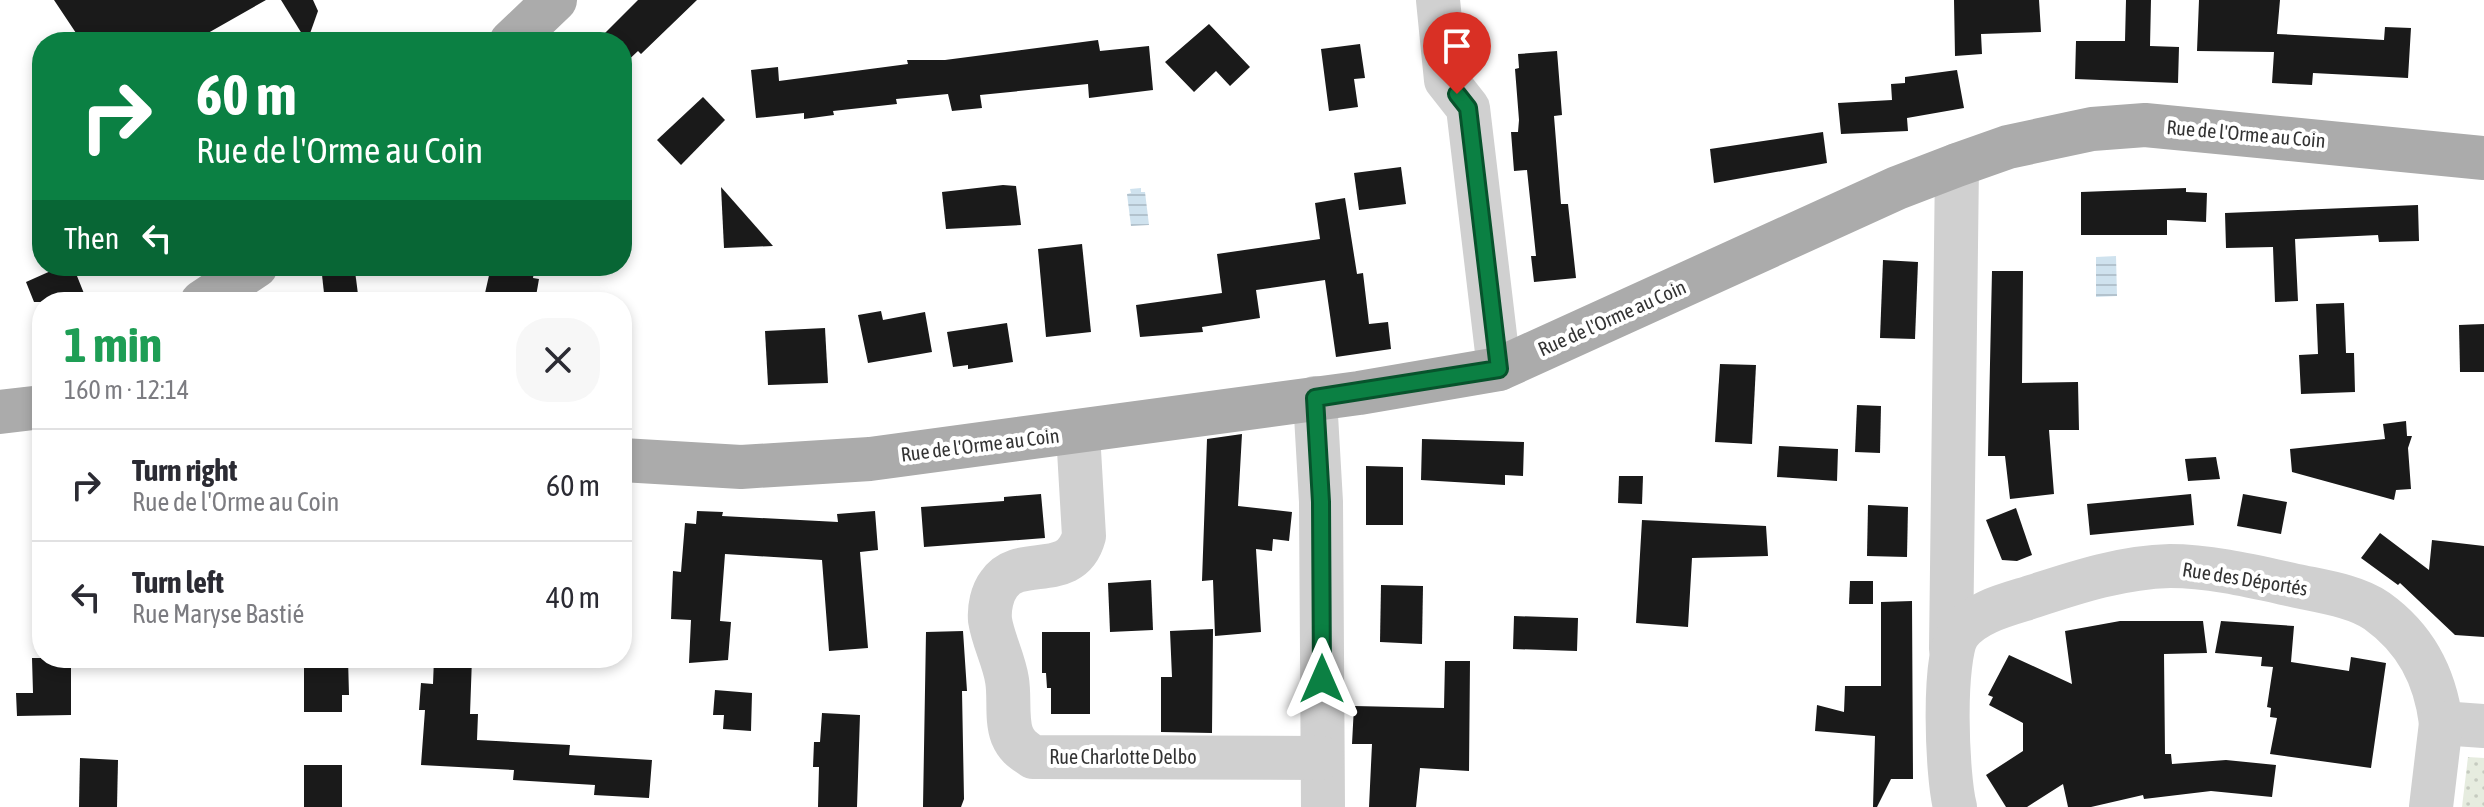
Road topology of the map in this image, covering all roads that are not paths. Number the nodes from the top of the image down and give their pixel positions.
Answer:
1 (555, 0) edge
2 (1438, 0) edge
3 (521, 32) edge
4 (2484, 158) edge
5 (1957, 165) junction
6 (241, 276) edge
7 (217, 292) edge
8 (1499, 369) junction
9 (1315, 398) junction
10 (32, 408) edge
11 (0, 412) edge
12 (1078, 433) junction
13 (632, 461) edge
14 (1951, 649) junction
15 (2441, 723) junction
16 (2484, 726) edge
17 (1322, 758) junction
18 (1323, 807) edge
19 (1955, 807) edge
20 (2431, 807) edge

1 - 3 main road
2 - 8 street
4 - 5 main road, Rue de l'Orme au Coin
5 - 8 main road, Rue de l'Orme au Coin
5 - 14 street
6 - 7 main road
8 - 9 main road, Rue de l'Orme au Coin
9 - 12 main road, Rue de l'Orme au Coin
9 - 17 street
10 - 11 main road
12 - 13 main road, Rue de l'Orme au Coin
12 - 17 street, Rue Charlotte Delbo
14 - 15 street, Rue des Déportés
14 - 19 street
15 - 16 street
15 - 20 street, Rue des Déportés
17 - 18 street

